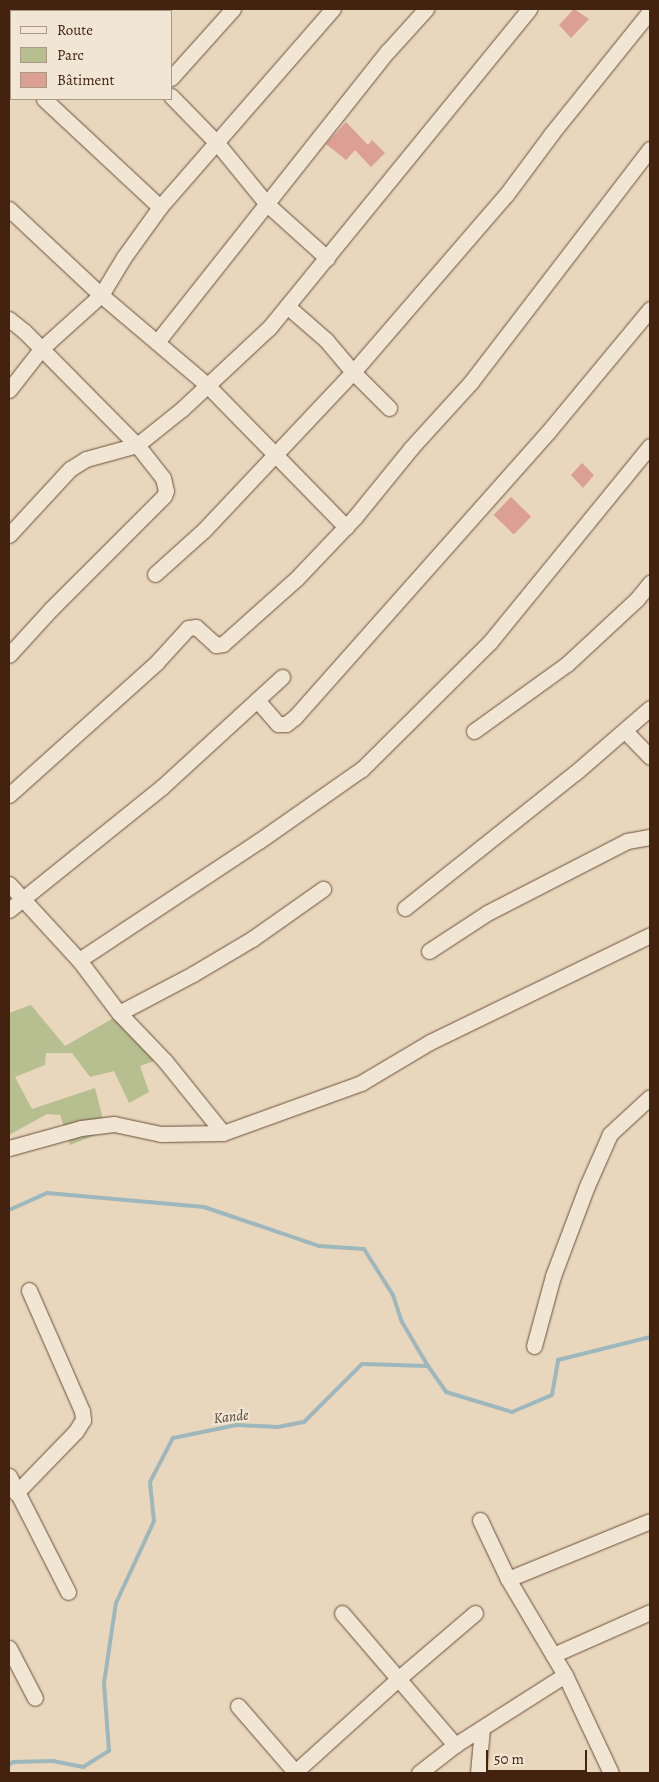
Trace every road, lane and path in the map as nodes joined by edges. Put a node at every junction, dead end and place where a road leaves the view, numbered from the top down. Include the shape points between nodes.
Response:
1 (233, 9) edge
2 (333, 9) edge
3 (426, 9) edge
4 (529, 9) edge
5 (650, 11) edge
6 (172, 77) edge
7 (172, 97) edge
8 (45, 100) edge
9 (217, 143) junction
10 (650, 149) edge
11 (267, 204) junction
12 (160, 207) junction
13 (9, 209) edge
14 (327, 258) junction
15 (101, 295) junction
16 (287, 306) junction
17 (650, 308) edge
18 (9, 319) edge
19 (157, 342) junction
20 (42, 349) junction
21 (353, 372) junction
22 (207, 385) junction
23 (9, 390) edge
24 (389, 408) dead end
25 (137, 445) junction
26 (650, 446) edge
27 (275, 455) junction
28 (346, 527) junction
29 (9, 535) edge
30 (155, 574) dead end
31 (650, 583) edge
32 (9, 655) edge
33 (282, 677) dead end
34 (257, 700) junction
35 (650, 708) edge
36 (474, 730) dead end
37 (625, 732) junction
38 (650, 757) edge
39 (9, 795) edge
40 (650, 837) edge
41 (9, 884) edge
42 (323, 889) dead end
43 (21, 899) junction
44 (404, 908) dead end
45 (9, 910) edge
46 (650, 935) edge
47 (429, 951) dead end
48 (79, 960) junction
49 (119, 1013) junction
50 (650, 1097) edge
51 (223, 1133) junction
52 (9, 1148) edge
53 (29, 1290) dead end
54 (534, 1346) dead end
55 (9, 1476) edge
56 (16, 1494) junction
57 (480, 1520) dead end
58 (650, 1521) edge
59 (508, 1579) junction
60 (68, 1592) dead end
61 (650, 1612) edge
62 (342, 1613) dead end
63 (475, 1613) dead end
64 (9, 1648) edge
65 (553, 1655) junction
66 (564, 1675) junction
67 (399, 1678) junction
68 (35, 1698) dead end
69 (238, 1706) dead end
70 (482, 1728) junction
71 (455, 1745) junction
72 (295, 1773) edge
73 (419, 1773) edge
74 (478, 1773) edge
75 (610, 1773) edge

1 - 6 street
2 - 9 street
3 - 11 street via 388,51
4 - 14 street
5 - 21 street via 506,195
7 - 9 street
8 - 12 street
9 - 11 street
9 - 12 street
10 - 28 street via 472,382 411,448
11 - 14 street
11 - 19 street
12 - 15 street
13 - 15 street
14 - 16 street
15 - 19 street
15 - 20 street
16 - 21 street via 326,340
16 - 22 street via 269,328
17 - 34 street via 618,350 295,718 286,724 278,724
18 - 20 street
19 - 22 street
20 - 23 street
20 - 25 street
21 - 24 street
21 - 27 street
22 - 25 street
22 - 27 street
25 - 29 street via 86,459 70,469
25 - 32 street via 164,478 164,496
26 - 48 street via 490,642 362,769
27 - 28 street
27 - 30 street via 204,530
28 - 39 street via 297,578 227,641 216,645 196,627 188,628 157,662
31 - 36 street via 567,664
33 - 34 street
34 - 43 street via 162,787
35 - 37 street
37 - 38 street
37 - 44 street
40 - 47 street via 627,841 487,913
41 - 43 street
42 - 49 street via 252,939
43 - 45 street
43 - 48 street
46 - 51 street via 430,1042 361,1083
48 - 49 street
49 - 51 street via 165,1061
50 - 54 street via 610,1134 553,1276
51 - 52 street via 161,1134 114,1124 81,1128
53 - 56 street via 79,1404 82,1420 76,1431
55 - 56 street
56 - 60 street
57 - 59 street
58 - 59 street
59 - 65 street
61 - 65 street
62 - 67 street
63 - 67 street
64 - 68 street
65 - 66 street
66 - 70 street
66 - 75 street
67 - 71 street
67 - 72 street
69 - 72 street
70 - 71 street
70 - 74 street
71 - 73 street

